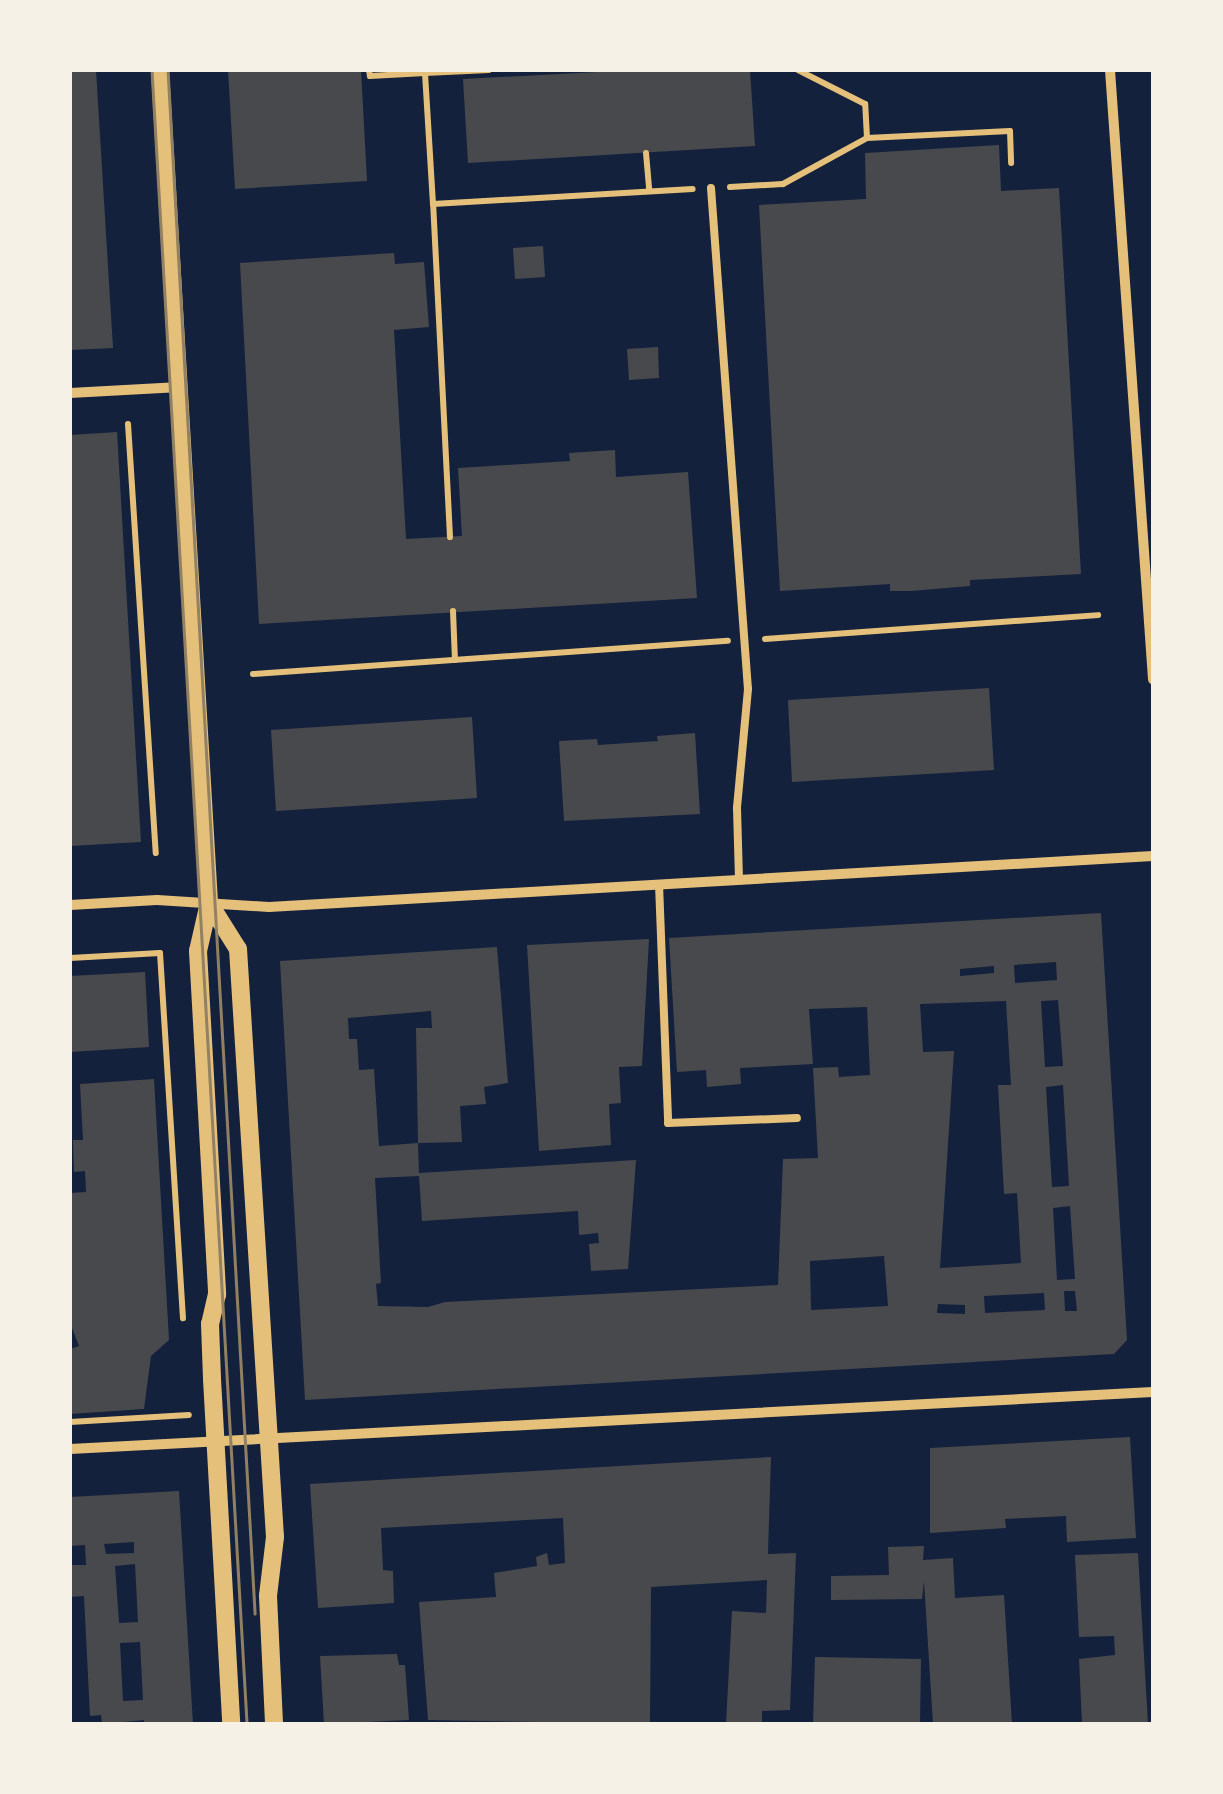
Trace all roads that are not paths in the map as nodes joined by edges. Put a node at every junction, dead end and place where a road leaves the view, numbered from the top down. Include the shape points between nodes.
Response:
1 (160, 70) edge
2 (1110, 70) edge
3 (711, 188) road end
4 (180, 387) junction
5 (70, 393) edge
6 (1153, 679) edge
7 (1153, 856) edge
8 (740, 880) junction
9 (659, 884) junction
10 (209, 903) junction
11 (70, 905) edge
12 (796, 1118) dead end
13 (1153, 1392) edge
14 (269, 1438) junction
15 (216, 1440) junction
16 (70, 1449) edge
17 (231, 1724) edge
18 (274, 1724) edge

1 - 4 street
2 - 6 street
3 - 8 lane via 748,689 736,808
4 - 5 street
4 - 10 street
7 - 8 street
8 - 9 street
9 - 10 street via 268,907
9 - 12 lane via 668,1123
10 - 11 street
10 - 14 street via 238,949
10 - 15 street via 198,951 216,1294 210,1324
13 - 14 street
14 - 15 street
14 - 18 street
15 - 16 street
15 - 17 street

